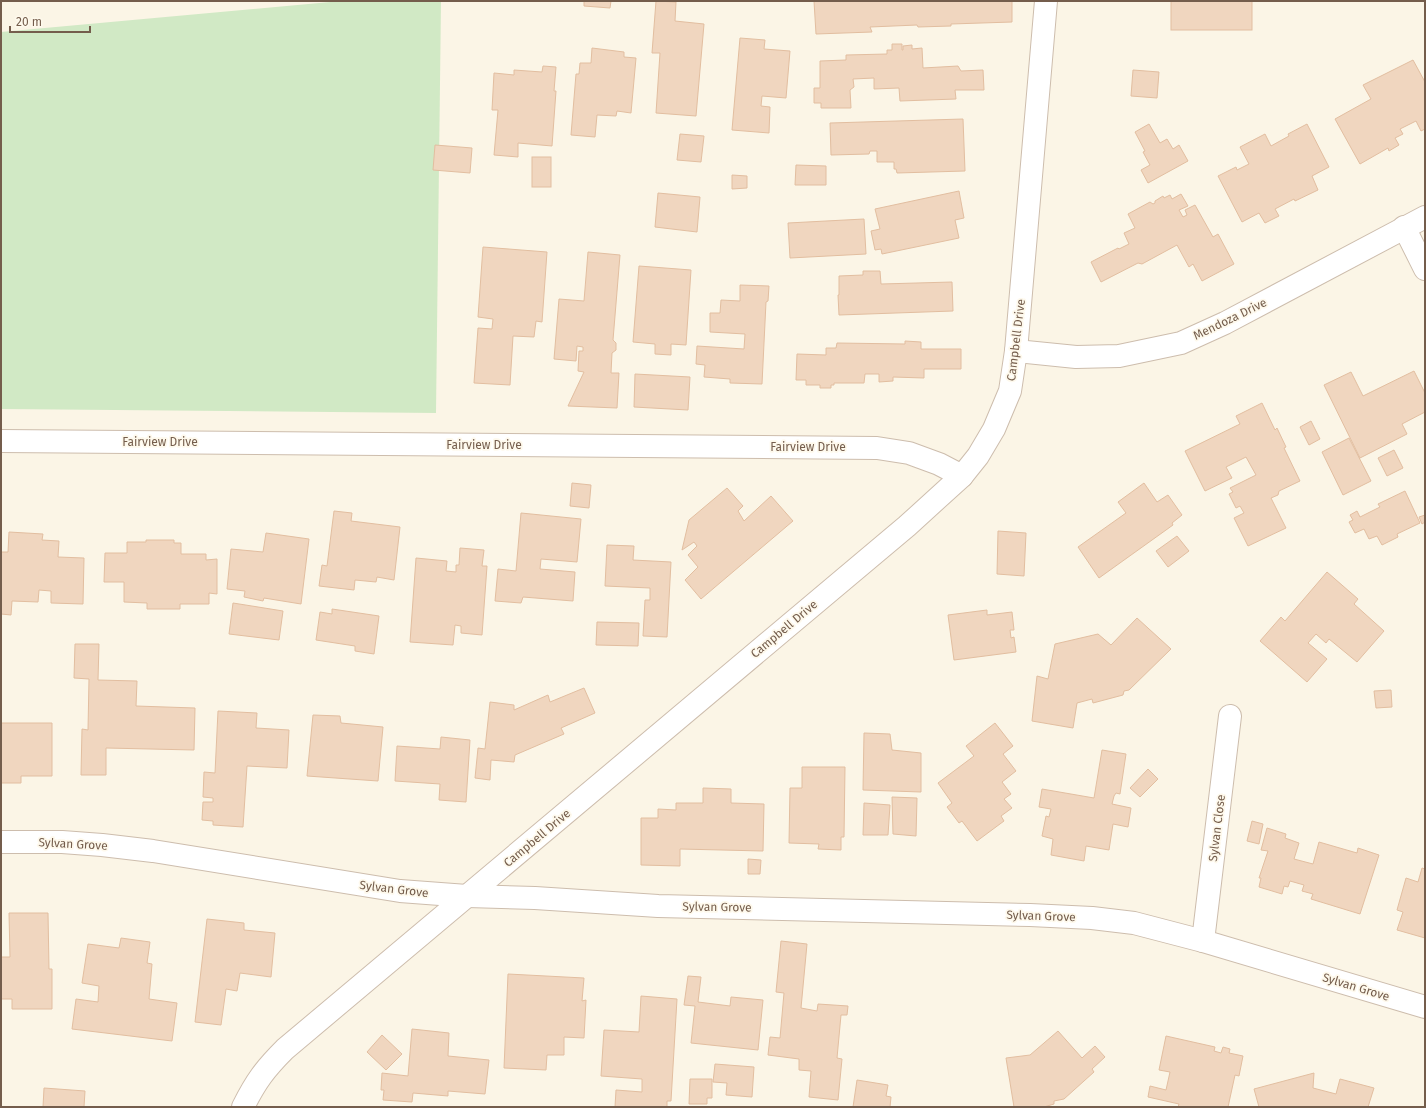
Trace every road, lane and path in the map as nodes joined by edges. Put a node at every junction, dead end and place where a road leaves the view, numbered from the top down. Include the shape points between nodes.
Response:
1 (1046, 1) edge
2 (1425, 217) edge
3 (1404, 227) junction
4 (1425, 269) edge
5 (1016, 351) junction
6 (1, 440) edge
7 (962, 476) junction
8 (1230, 716) dead end
9 (1, 842) edge
10 (468, 896) junction
11 (1203, 941) junction
12 (1425, 1007) edge
13 (243, 1107) edge

1 - 5 street, Campbell Drive
2 - 3 street, Mendoza Drive
3 - 4 street
3 - 5 street, Mendoza Drive via 1225,323 1181,343 1119,356 1076,357
5 - 7 street, Campbell Drive via 1010,391 994,429
6 - 7 street, Fairview Drive via 877,448 909,453
7 - 10 street, Campbell Drive via 907,526
8 - 11 street, Sylvan Close
9 - 10 street, Sylvan Grove via 102,845 400,891
10 - 11 street, Sylvan Grove via 658,906 1092,918 1134,923
10 - 13 street, Campbell Drive via 285,1048 266,1068
11 - 12 street, Sylvan Grove

